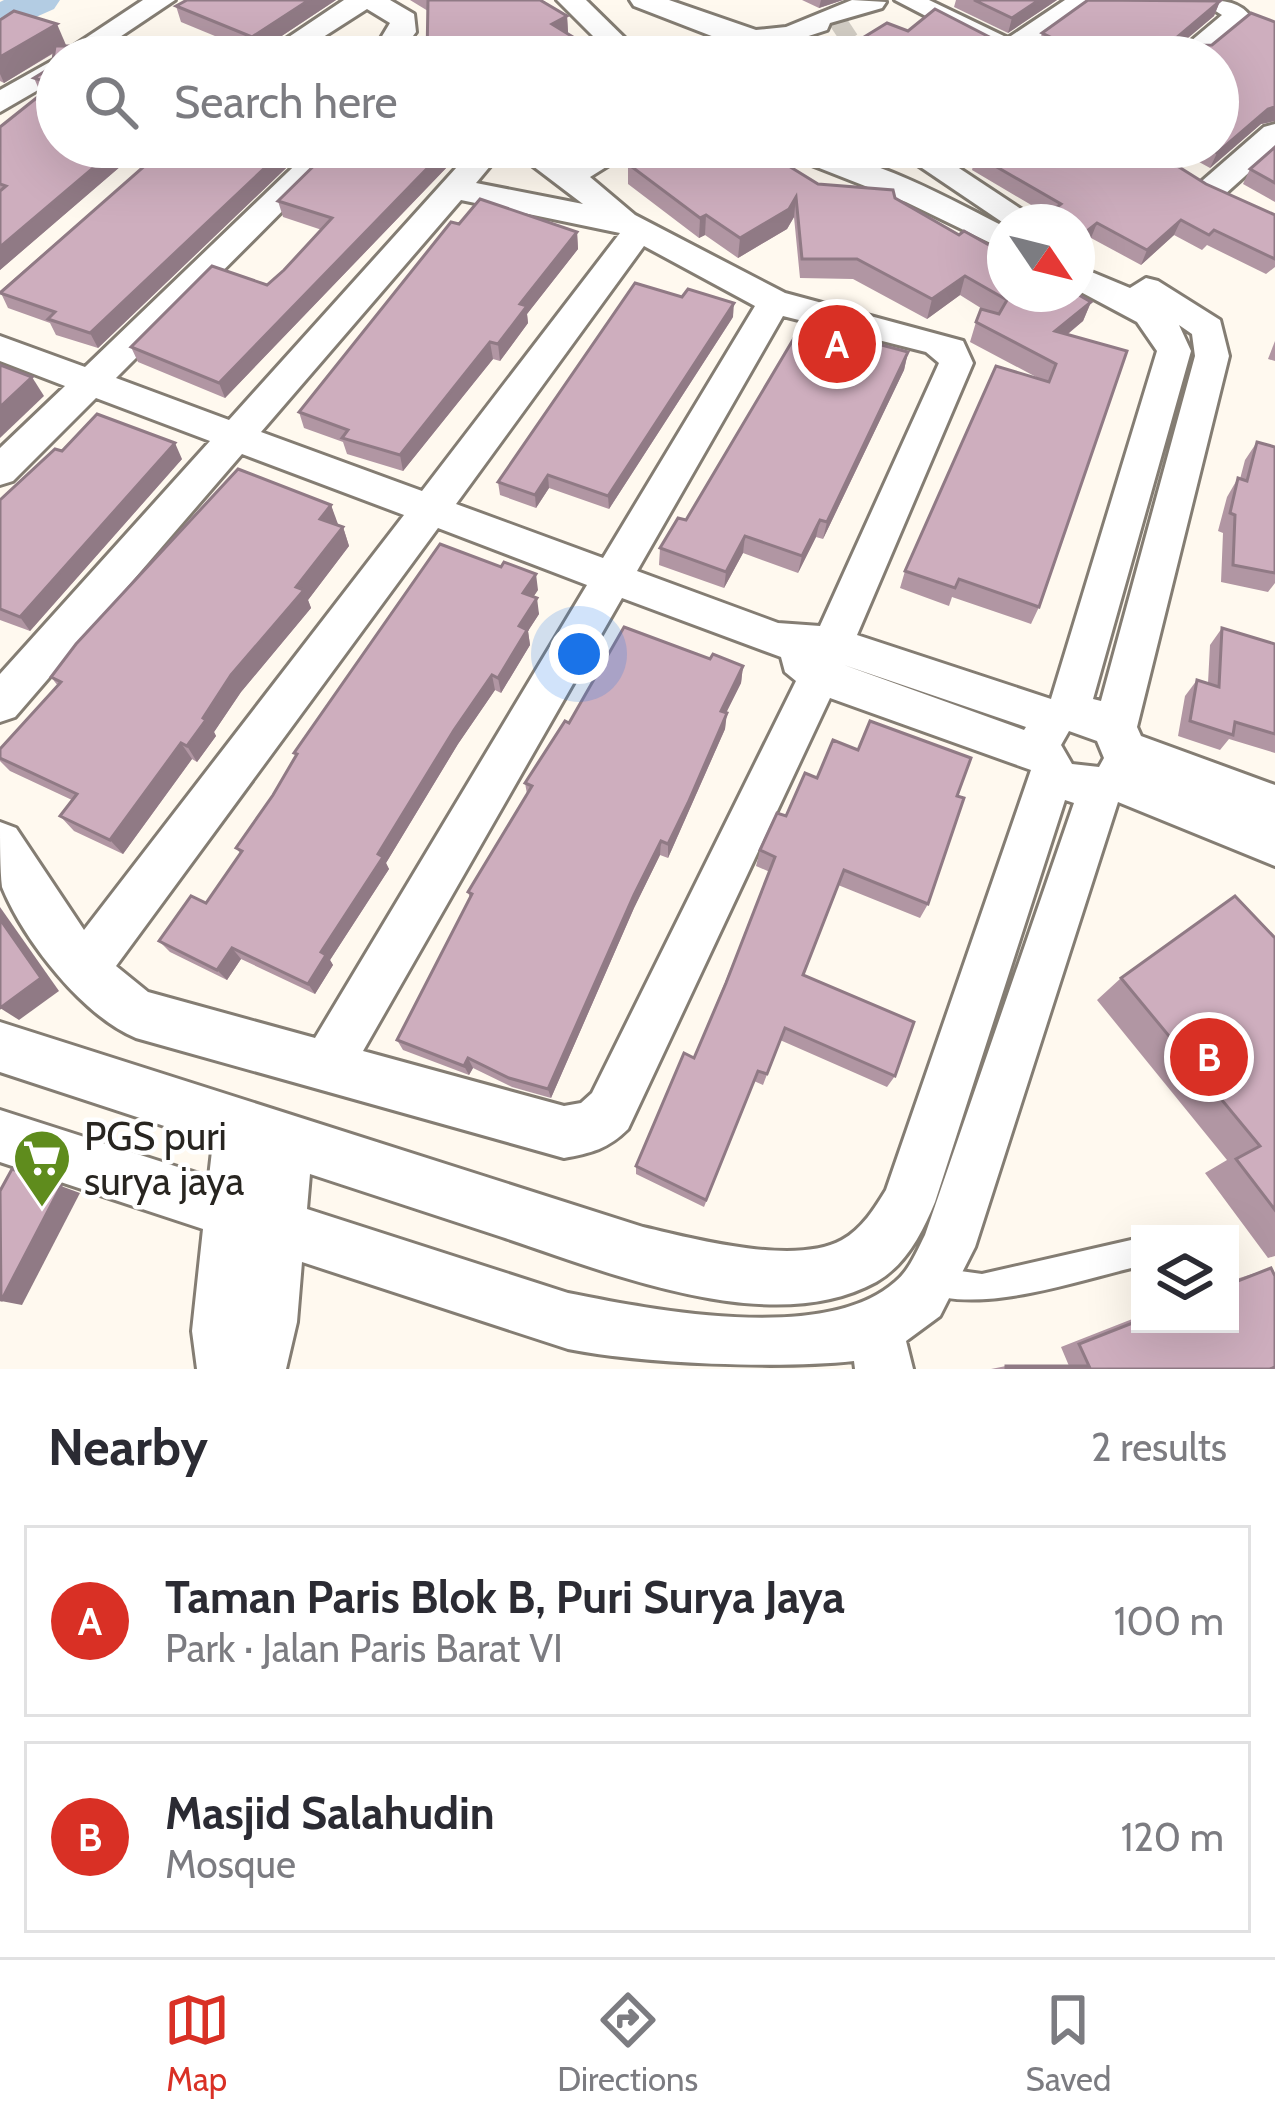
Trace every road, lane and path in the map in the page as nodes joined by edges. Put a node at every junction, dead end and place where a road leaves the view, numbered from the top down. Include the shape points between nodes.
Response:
1 (162, 0) edge
2 (367, 0) edge
3 (643, 0) edge
4 (908, 0) edge
5 (1083, 0) edge
6 (1211, 0) edge
7 (575, 1) edge
8 (875, 1) edge
9 (325, 23) junction
10 (833, 23) junction
11 (105, 36) edge
12 (305, 36) edge
13 (351, 36) edge
14 (400, 36) edge
15 (609, 36) edge
16 (745, 36) edge
17 (782, 36) edge
18 (819, 36) tunnel mouth
19 (983, 36) edge
20 (1039, 36) edge
21 (1213, 36) edge
22 (36, 80) edge
23 (0, 104) edge
24 (1275, 133) edge
25 (1239, 166) edge
26 (310, 168) edge
27 (472, 168) edge
28 (556, 168) edge
29 (584, 168) edge
30 (848, 168) edge
31 (886, 168) edge
32 (939, 168) edge
33 (1236, 168) edge
34 (569, 176) junction
35 (874, 178) junction
36 (454, 189) junction
37 (1213, 189) edge
38 (997, 204) edge
39 (632, 227) junction
40 (987, 231) edge
41 (1095, 261) edge
42 (1095, 286) edge
43 (774, 302) junction
44 (0, 348) edge
45 (91, 382) junction
46 (1159, 413) junction
47 (1197, 424) junction
48 (236, 437) junction
49 (0, 471) edge
50 (430, 509) junction
51 (610, 577) junction
52 (825, 660) junction
53 (0, 704) edge
54 (1085, 750) junction
55 (1275, 805) edge
56 (0, 843) edge
57 (1275, 845) edge
58 (84, 970) junction
59 (0, 1047) edge
60 (957, 1054) junction
61 (328, 1064) junction
62 (1009, 1076) junction
63 (264, 1134) junction
64 (0, 1136) edge
65 (255, 1220) junction
66 (1131, 1254) edge
67 (930, 1281) junction
68 (880, 1350) edge
69 (226, 1369) edge
70 (257, 1369) edge

1 - 11 street
2 - 9 street
2 - 14 street via 404,20
3 - 16 street
4 - 19 street
5 - 20 street
6 - 21 street via 1237,17
7 - 15 street
8 - 10 street
9 - 12 street
9 - 13 street
10 - 17 street
10 - 18 street
22 - 23 street
24 - 25 street
26 - 45 street
27 - 36 street
28 - 34 street
29 - 34 street
30 - 35 street
31 - 35 street
32 - 38 street
33 - 37 street
34 - 39 street
35 - 40 street
36 - 39 street
36 - 48 street
39 - 43 street
39 - 50 street
41 - 47 street via 1208,328 1212,356
42 - 46 street via 1170,332 1174,351
43 - 51 street
43 - 52 street via 936,343 956,363
44 - 45 street
45 - 48 street
45 - 49 street
46 - 47 street
46 - 54 street
47 - 54 street
48 - 50 street
48 - 53 street
50 - 51 street
50 - 58 street
51 - 52 street
51 - 61 street
52 - 54 street
52 - 61 street via 599,1124 564,1132
54 - 55 street
54 - 57 street
54 - 60 street
54 - 62 street
56 - 58 street
58 - 61 street via 136,1013
59 - 63 street
60 - 62 street
60 - 63 street via 897,1223 874,1252 824,1273 700,1266
62 - 67 street
63 - 65 street
64 - 65 street
65 - 68 street via 568,1321 653,1338 786,1348 840,1341
65 - 69 street via 220,1331
65 - 70 street via 269,1322
66 - 67 lane via 982,1288
67 - 68 street

